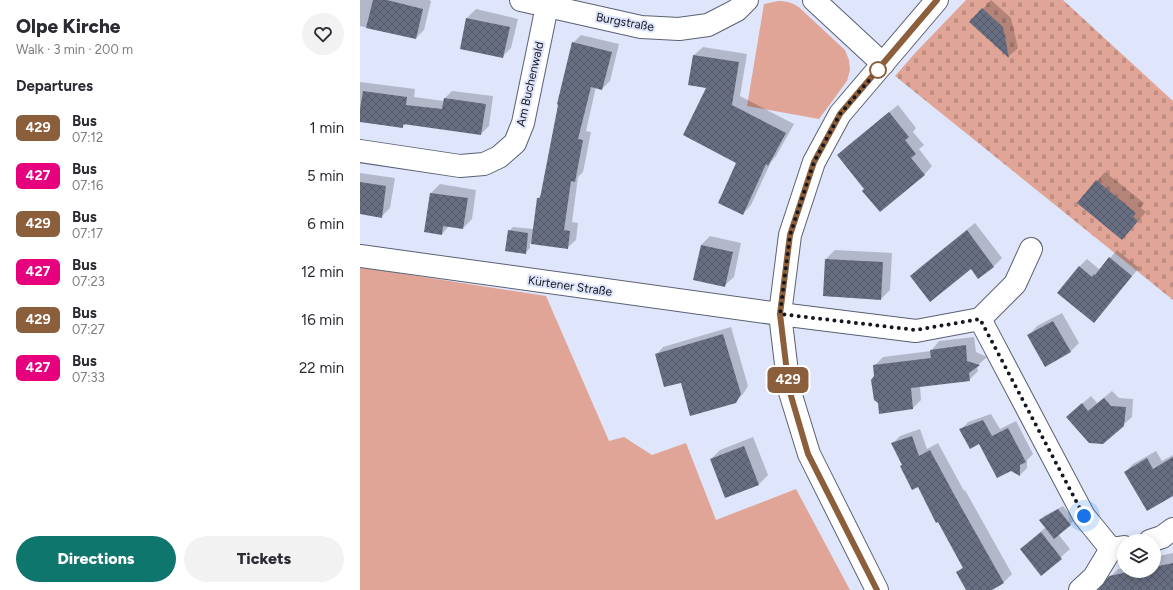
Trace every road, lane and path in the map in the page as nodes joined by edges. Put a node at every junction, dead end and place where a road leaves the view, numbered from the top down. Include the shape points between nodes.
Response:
1 (521, 0) edge
2 (747, 0) edge
3 (814, 0) edge
4 (937, 0) edge
5 (547, 6) junction
6 (883, 64) junction
7 (360, 151) edge
8 (1031, 249) dead end
9 (360, 256) edge
10 (780, 314) junction
11 (980, 319) junction
12 (1173, 529) edge
13 (1161, 537) edge
14 (1117, 547) edge
15 (1117, 549) edge
16 (877, 590) edge
17 (1080, 590) edge

1 - 5 street, Burgstraße
2 - 5 street, Burgstraße via 737,10 708,25 679,29 641,27
3 - 6 street
4 - 6 street
5 - 7 street, Am Buchenwald via 523,123 515,143 499,157 484,164 460,166
6 - 10 street via 840,114 814,162 790,235
8 - 11 street via 1015,284
9 - 10 street, Kürtener Straße
10 - 11 street, Kürtener Straße via 916,330
10 - 16 street via 789,389 808,454
11 - 14 street via 1084,516
12 - 13 street
15 - 17 street

